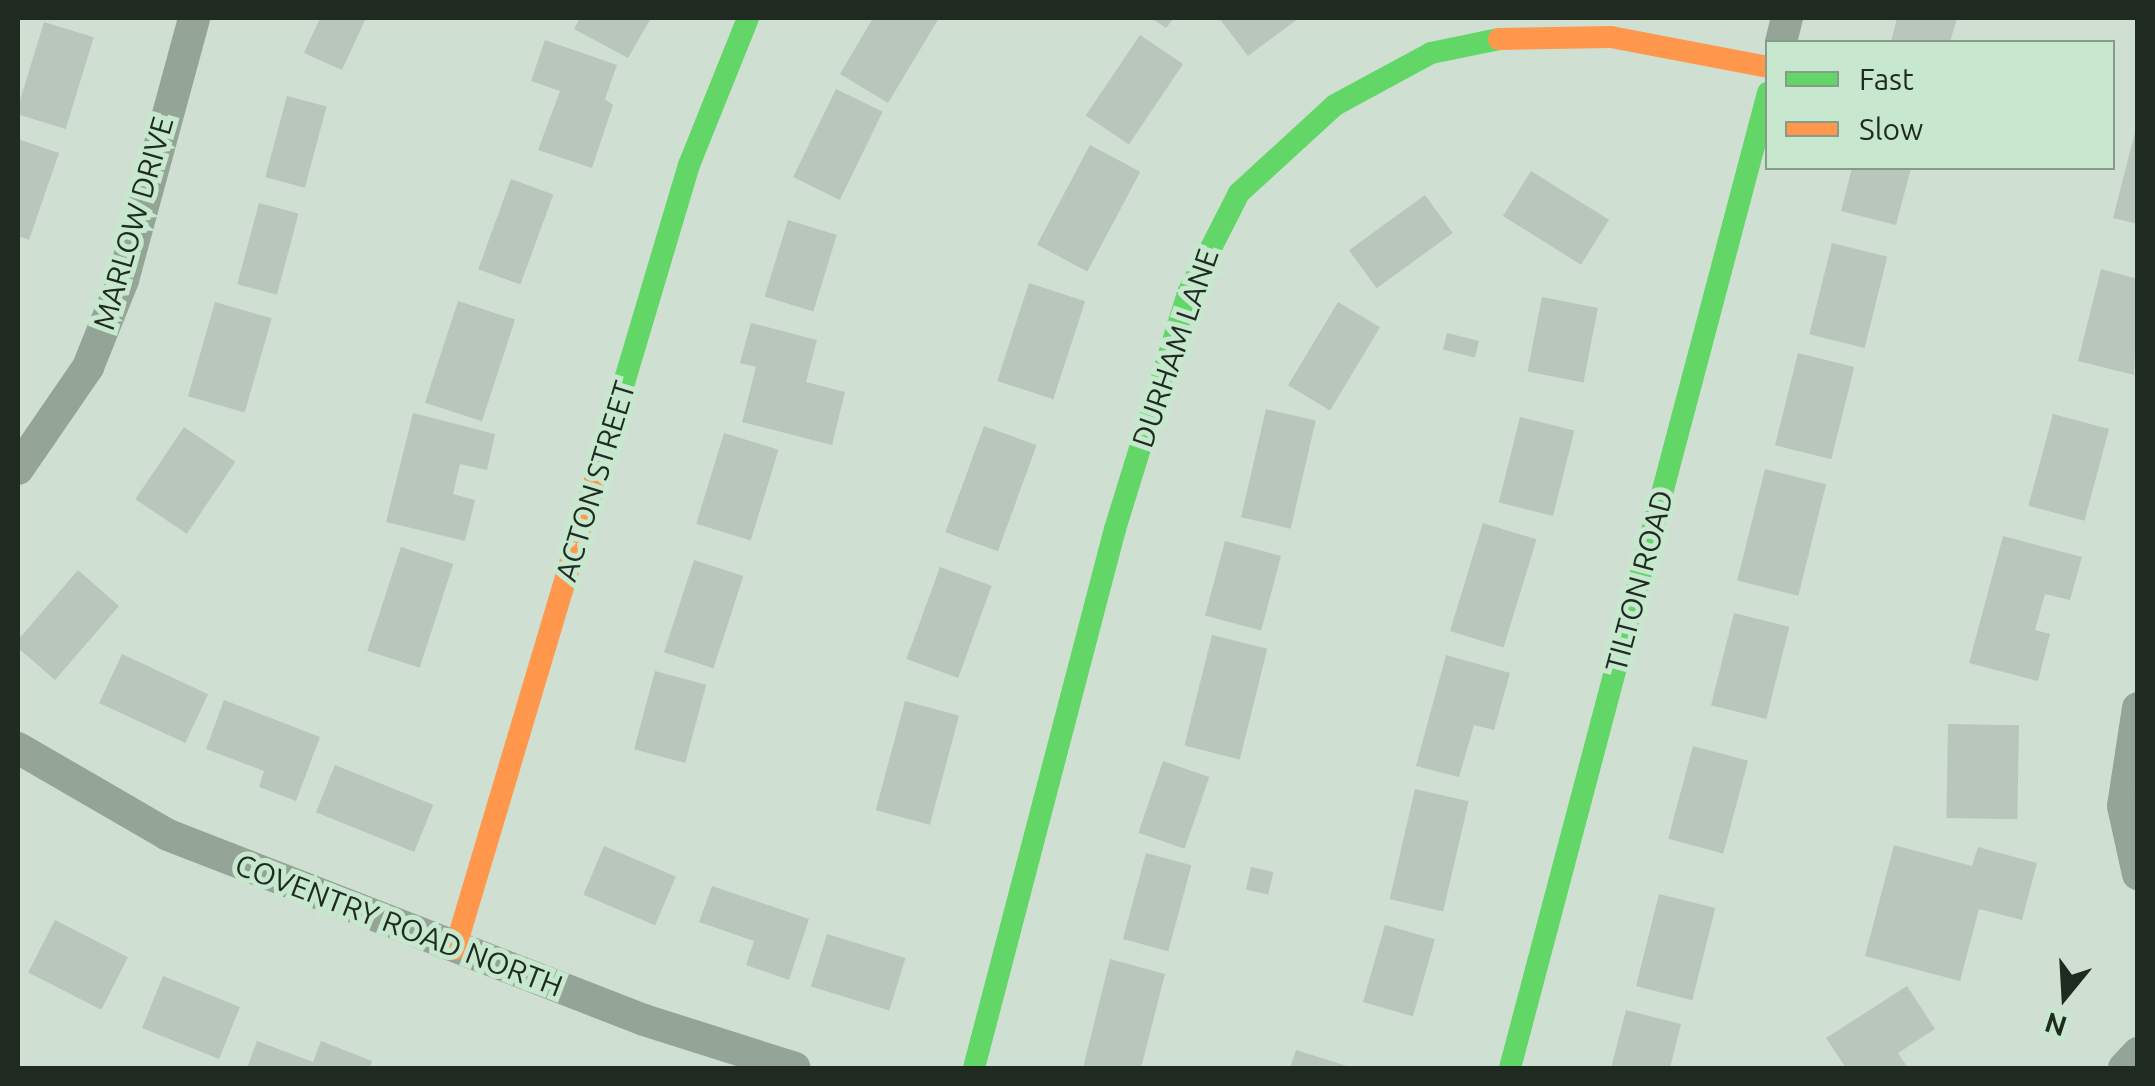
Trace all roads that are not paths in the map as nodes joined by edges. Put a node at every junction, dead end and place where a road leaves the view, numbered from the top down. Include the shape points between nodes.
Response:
1 (194, 18) edge
2 (748, 18) edge
3 (1765, 66) edge
4 (1765, 104) edge
5 (18, 469) edge
6 (2138, 708) edge
7 (18, 748) edge
8 (2138, 874) edge
9 (456, 949) junction
10 (2138, 1053) edge
11 (795, 1068) edge
12 (974, 1068) edge
13 (1510, 1068) edge
14 (2124, 1068) edge

1 - 5 street, MARLOW DRIVE via 116,298 88,368
2 - 9 street, ACTON STREET via 689,166
3 - 12 street, DURHAM LANE via 1611,37 1506,36 1431,54 1334,105 1239,193 1188,293 1121,511
4 - 13 street, TILTON ROAD
6 - 8 street via 2123,806
7 - 9 street, COVENTRY ROAD NORTH via 168,835
9 - 11 street, COVENTRY ROAD NORTH
10 - 14 street

